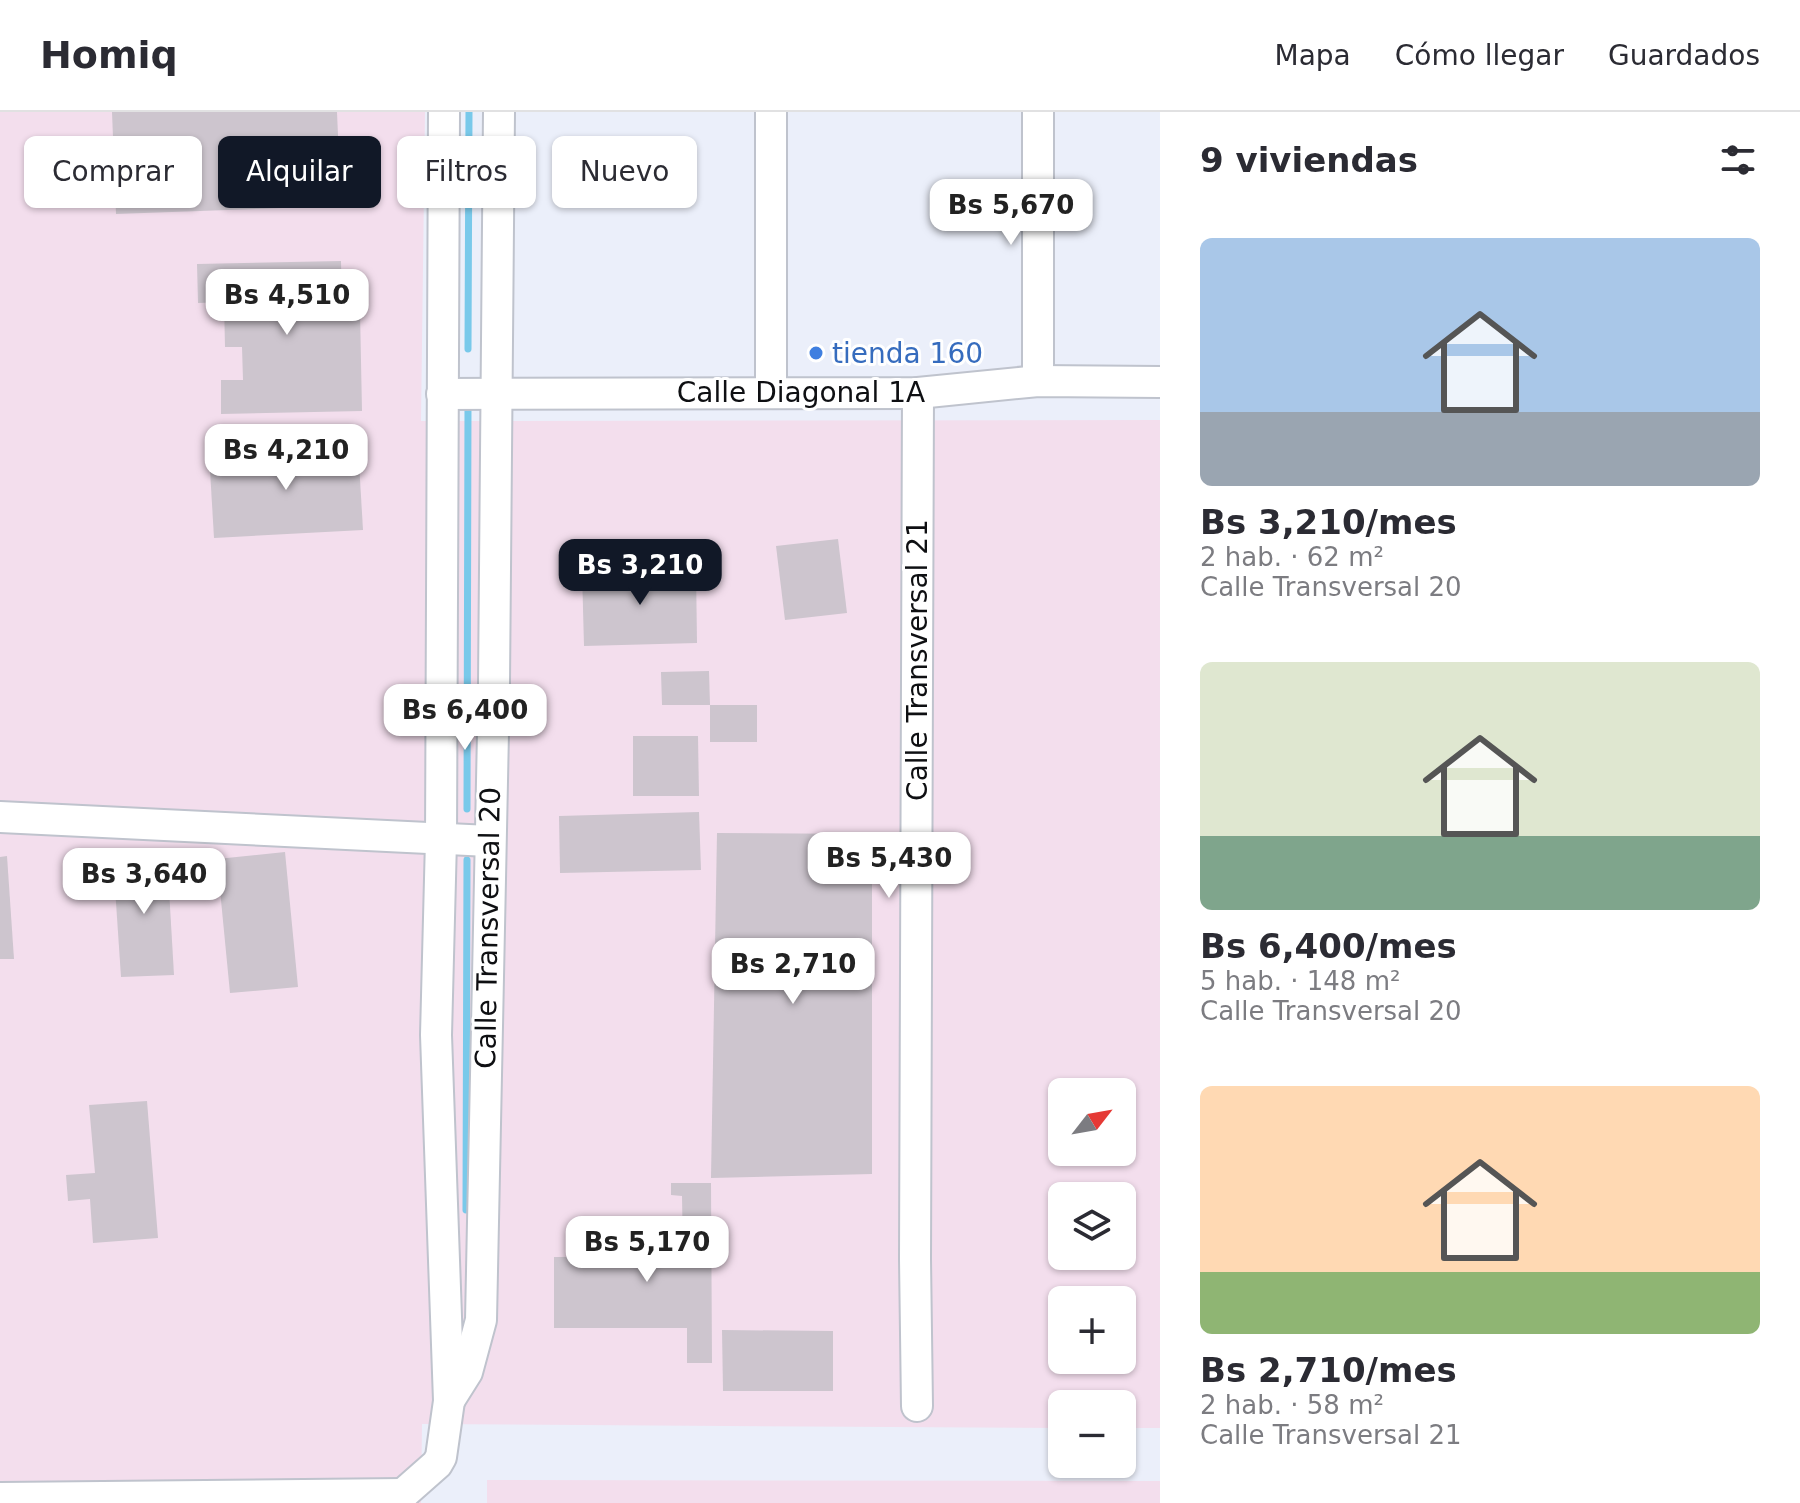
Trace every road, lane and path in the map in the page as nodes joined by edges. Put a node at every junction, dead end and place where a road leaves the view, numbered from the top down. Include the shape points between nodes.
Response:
1 (444, 112) edge
2 (499, 112) edge
3 (771, 112) edge
4 (1038, 112) edge
5 (1038, 381) junction
6 (1160, 382) edge
7 (771, 393) junction
8 (918, 393) junction
9 (442, 394) junction
10 (498, 394) junction
11 (0, 817) edge
12 (441, 840) junction
13 (489, 841) junction
14 (449, 1401) junction
15 (917, 1406) dead end
16 (0, 1498) edge
17 (406, 1498) edge
18 (62, 1501) edge

1 - 9 street, Calle Transversal 20
2 - 10 street, Calle Transversal 20
3 - 7 street
4 - 5 street
5 - 6 street, Calle Diagonal 1A
5 - 8 street, Calle Diagonal 1A
7 - 8 street, Calle Diagonal 1A
7 - 10 street, Calle Diagonal 1A
8 - 15 street, Calle Transversal 21
9 - 10 street, Calle Diagonal 1A
9 - 12 street, Calle Transversal 20
10 - 13 street, Calle Transversal 20
11 - 12 street
12 - 13 street
12 - 14 street, Calle Transversal 20 via 436,1096
13 - 14 street, Calle Transversal 20 via 481,1320 467,1372
14 - 17 street, Calle Transversal 20 via 445,1449
16 - 18 street
17 - 18 street

